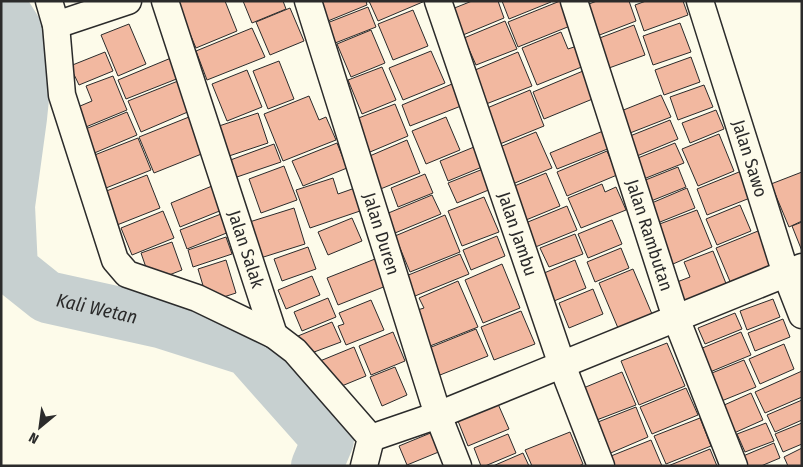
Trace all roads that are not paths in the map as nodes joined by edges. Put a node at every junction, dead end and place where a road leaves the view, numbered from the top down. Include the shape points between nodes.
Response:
1 (128, 1) edge
2 (165, 1) edge
3 (308, 1) edge
4 (438, 1) edge
5 (574, 1) edge
6 (700, 1) edge
7 (52, 13) edge
8 (794, 270) edge
9 (802, 315) edge
10 (676, 318) junction
11 (274, 336) junction
12 (562, 365) junction
13 (438, 415) junction
14 (371, 438) junction
15 (364, 466) edge
16 (458, 466) edge
17 (601, 466) edge
18 (734, 466) edge

1 - 7 street
2 - 11 street, Jalan Salak
3 - 13 street, Jalan Duren
4 - 12 street, Jalan Jambu
5 - 10 street, Jalan Rambutan
6 - 8 street, Jalan Sawo
7 - 11 street via 62,95 114,260 127,274 197,298
8 - 9 street, Jalan Sawo
8 - 10 street
10 - 12 street
10 - 18 street, Jalan Rambutan
11 - 14 street via 295,351
12 - 13 street
12 - 17 street, Jalan Jambu
13 - 14 street
13 - 16 street, Jalan Duren
14 - 15 street

